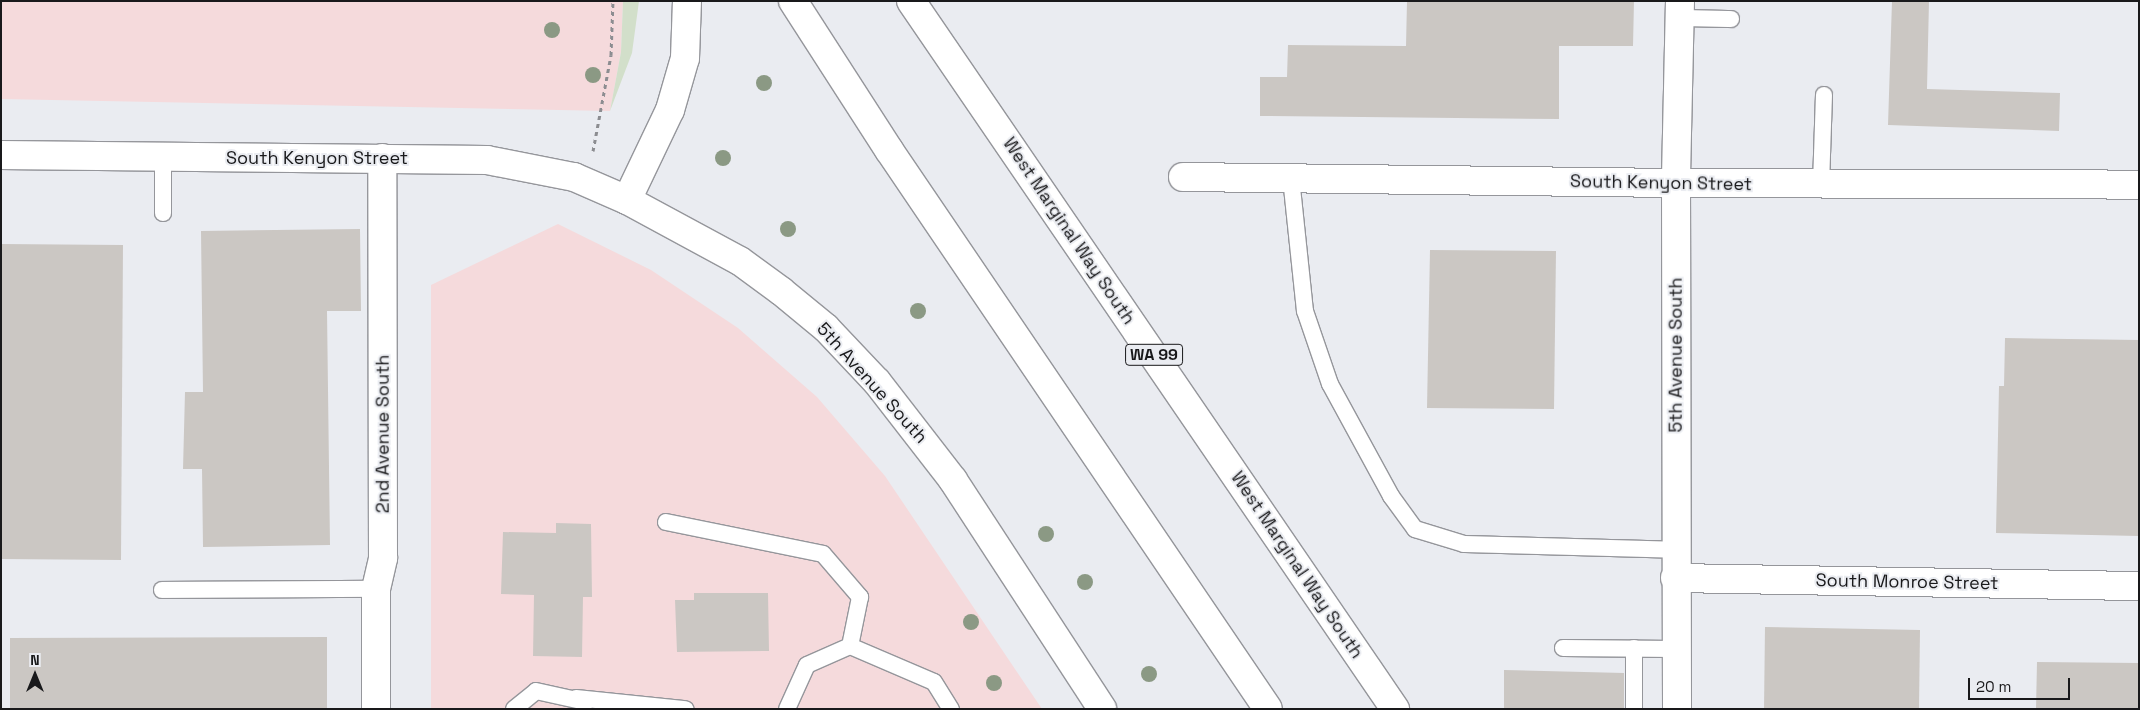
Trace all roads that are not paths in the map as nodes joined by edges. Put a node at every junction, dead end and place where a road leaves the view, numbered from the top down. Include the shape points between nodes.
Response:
1 (687, 1) edge
2 (793, 1) edge
3 (911, 1) edge
4 (1680, 10) edge
5 (1731, 19) dead end
6 (1824, 95) dead end
7 (1, 155) edge
8 (163, 156) junction
9 (382, 158) junction
10 (1183, 177) dead end
11 (1291, 178) junction
12 (1676, 183) junction
13 (1821, 185) junction
14 (2139, 185) edge
15 (627, 200) junction
16 (163, 213) dead end
17 (666, 522) dead end
18 (1675, 550) junction
19 (1675, 578) junction
20 (2139, 586) edge
21 (376, 589) junction
22 (162, 590) dead end
23 (850, 646) junction
24 (1563, 648) dead end
25 (1634, 648) junction
26 (1675, 649) junction
27 (576, 698) junction
28 (376, 709) edge
29 (514, 709) edge
30 (596, 709) edge
31 (686, 709) edge
32 (787, 709) edge
33 (951, 709) edge
34 (1102, 709) edge
35 (1268, 709) edge
36 (1396, 709) edge
37 (1634, 709) edge
38 (1677, 709) edge

1 - 15 main road via 685,58 670,110
2 - 35 main road via 889,150
3 - 36 main road, West Marginal Way South / WA 99
4 - 5 lane
4 - 12 main road, 5th Avenue South
6 - 13 lane
7 - 8 main road, South Kenyon Street
8 - 9 main road, South Kenyon Street
8 - 16 lane
9 - 15 main road, South Kenyon Street via 524,164 574,177
9 - 21 main road, 2nd Avenue South via 383,558
10 - 11 main road, South Kenyon Street
11 - 12 main road, South Kenyon Street
11 - 18 lane via 1305,310 1327,375 1391,496 1416,529 1464,544
12 - 13 main road, South Kenyon Street
12 - 18 main road, 5th Avenue South
13 - 14 main road, South Kenyon Street
15 - 34 main road, 5th Avenue South via 740,261 826,328 909,419 953,480
17 - 23 lane via 823,554 860,597
18 - 19 main road, 5th Avenue South
19 - 20 main road, South Monroe Street
19 - 26 main road, 5th Avenue South
21 - 22 lane
21 - 28 main road, 2nd Avenue South
23 - 32 lane via 807,665
23 - 33 lane via 934,682
24 - 25 lane
25 - 26 lane
25 - 37 lane
26 - 38 main road, 5th Avenue South
27 - 29 lane via 536,692
27 - 30 lane
27 - 31 lane

